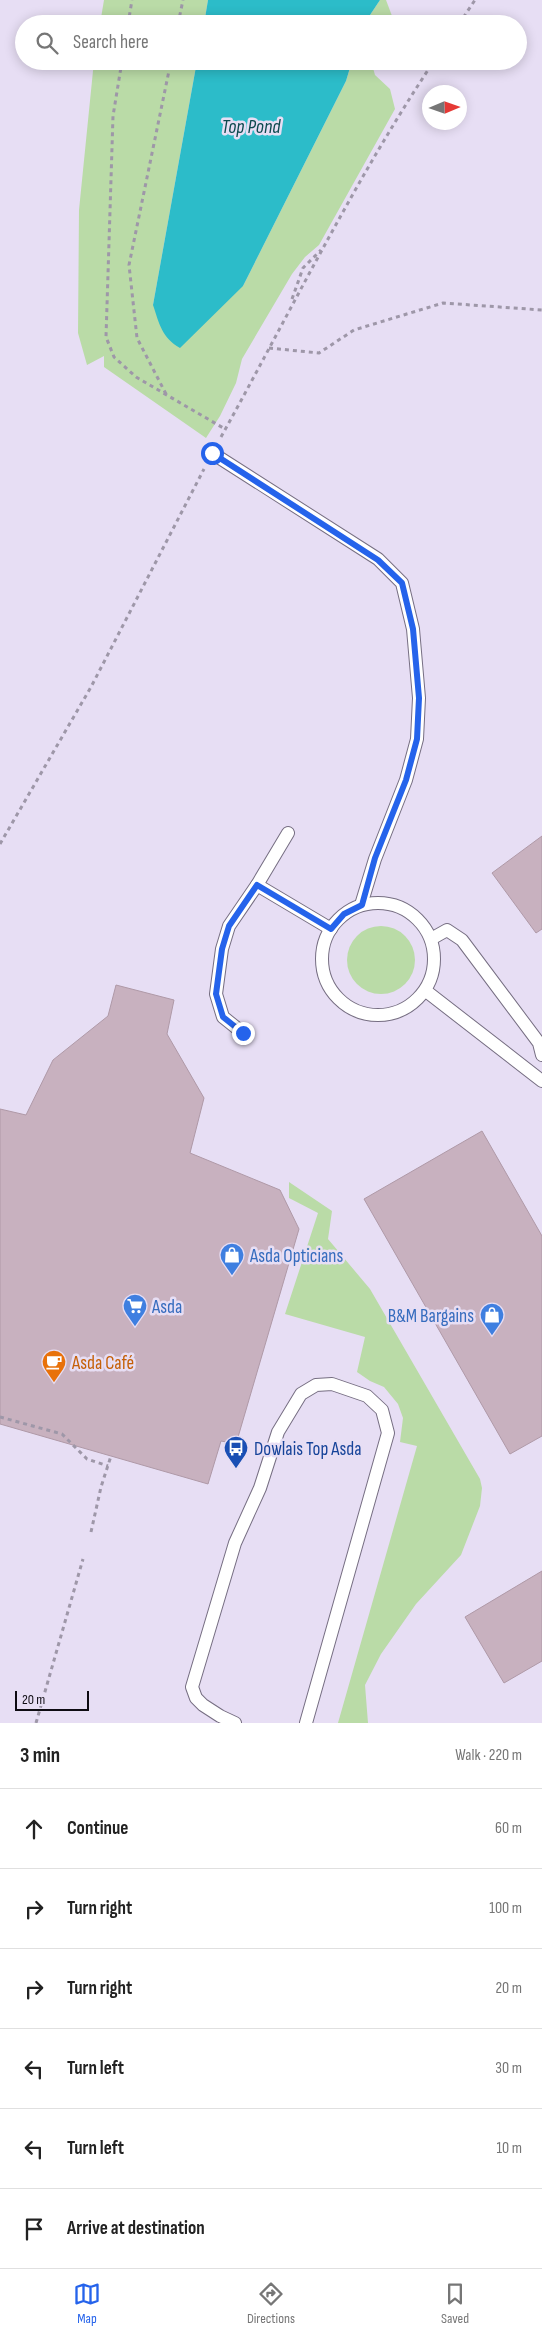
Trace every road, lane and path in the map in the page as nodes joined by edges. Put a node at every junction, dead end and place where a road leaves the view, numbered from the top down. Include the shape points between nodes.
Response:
1 (132, 0) edge
2 (183, 0) edge
3 (475, 0) edge
4 (130, 15) edge
5 (180, 15) edge
6 (465, 15) edge
7 (121, 70) edge
8 (169, 70) edge
9 (325, 246) dead end
10 (290, 307) dead end
11 (542, 310) edge
12 (268, 348) dead end
13 (167, 394) junction
14 (225, 429) dead end
15 (212, 453) dead end
16 (288, 833) dead end
17 (257, 885) junction
18 (362, 905) junction
19 (331, 929) junction
20 (431, 939) junction
21 (426, 991) junction
22 (243, 1033) dead end
23 (542, 1055) edge
24 (542, 1081) edge
25 (0, 1417) edge
26 (112, 1456) dead end
27 (108, 1466) junction
28 (91, 1532) dead end
29 (83, 1559) dead end
30 (36, 1723) edge
31 (235, 1723) edge
32 (306, 1723) edge

1 - 4 path
2 - 5 path
3 - 6 path
7 - 13 path via 113,116 106,337 114,357 136,377
8 - 13 path via 129,265 137,338
9 - 10 path via 303,268
11 - 12 path via 444,303 354,330 319,352
13 - 14 path
15 - 18 lane via 378,560 402,583 413,629 419,698 417,739
16 - 17 lane
17 - 19 lane
17 - 22 lane via 229,926 222,949 216,994 223,1017
18 - 19 lane via 344,914
18 - 20 lane via 383,903 402,908 421,922
19 - 21 lane via 322,951 323,971 334,994 349,1007 372,1016 392,1014 410,1006
20 - 21 lane via 435,962
20 - 23 lane via 447,930 462,940 539,1043
21 - 24 lane
25 - 27 path via 62,1434 87,1459
26 - 27 path
27 - 28 path
29 - 30 path
31 - 32 lane via 196,1698 192,1687 200,1656 235,1542 260,1488 278,1432 301,1394 316,1385 332,1384 367,1396 382,1410 388,1433

